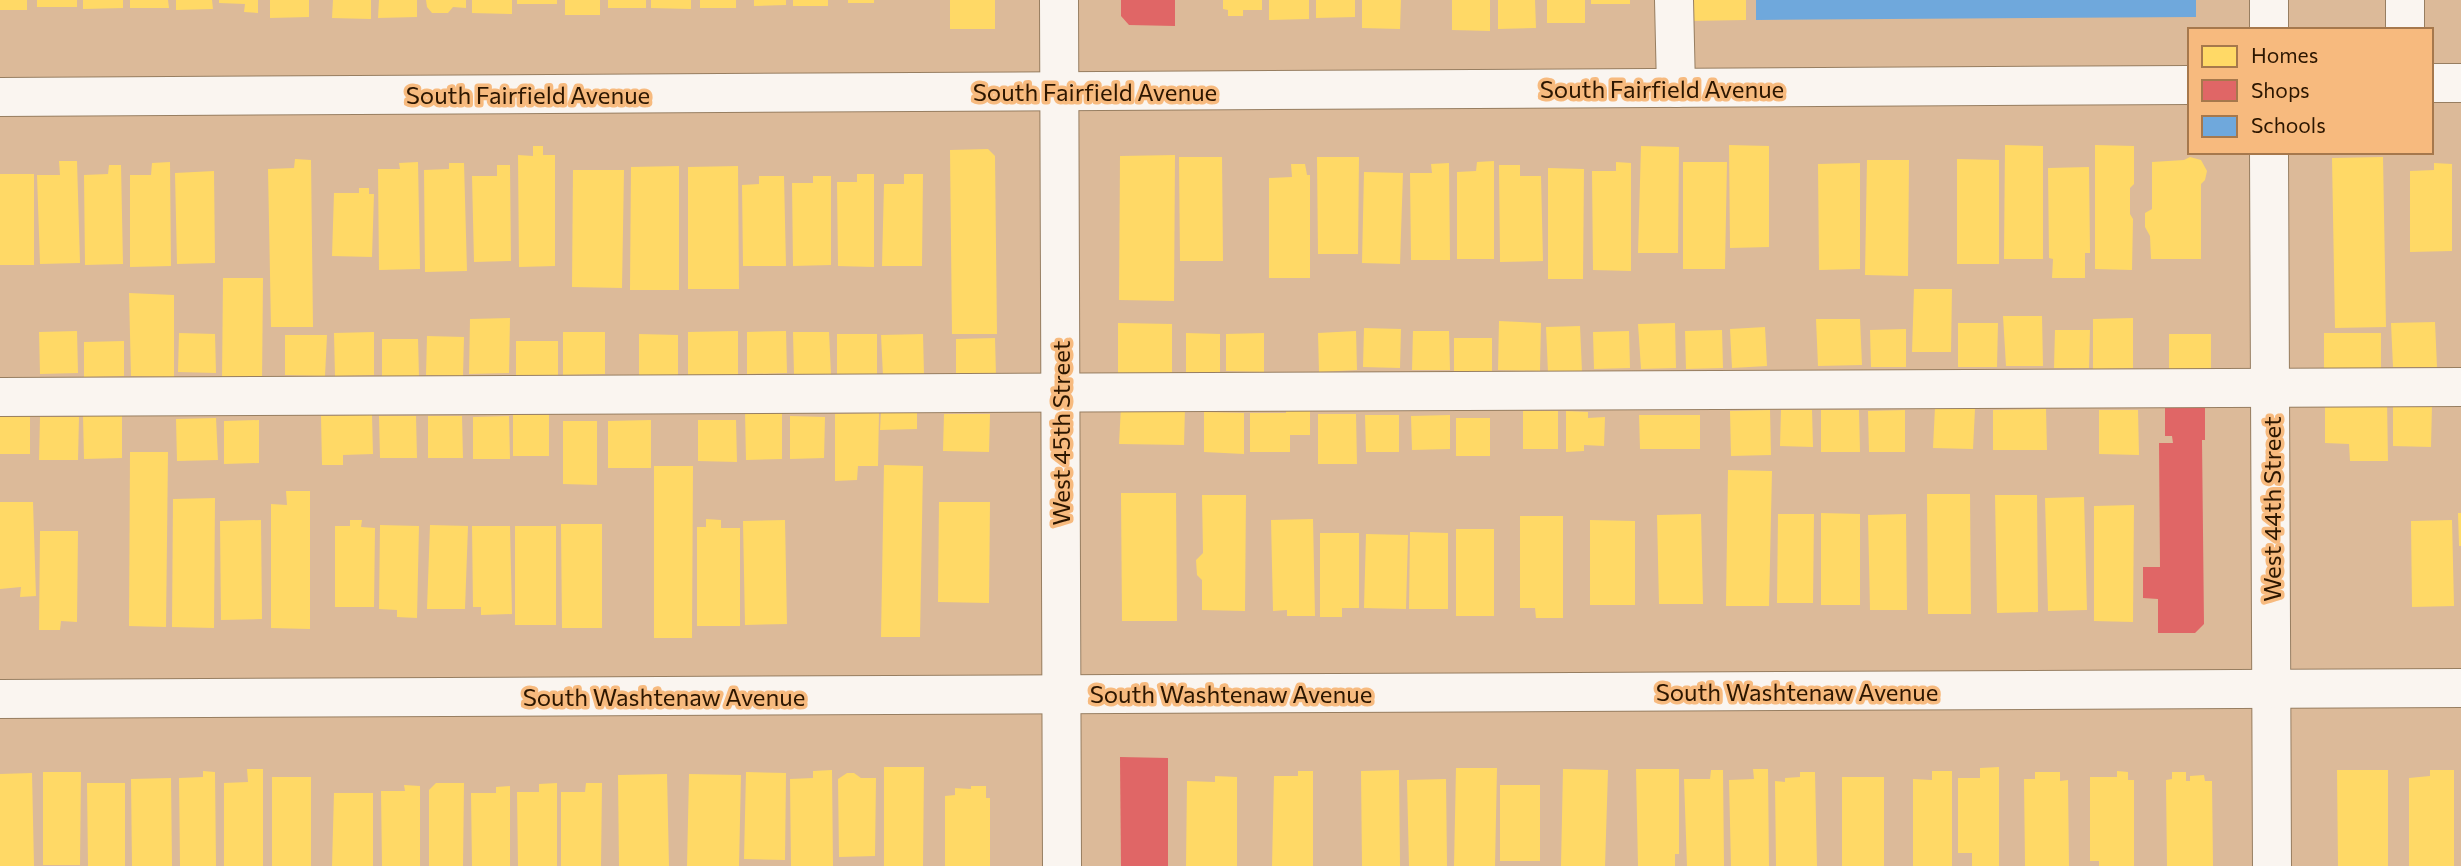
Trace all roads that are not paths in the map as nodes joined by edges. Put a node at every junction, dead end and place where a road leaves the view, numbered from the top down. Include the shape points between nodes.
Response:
1 (1059, 0) edge
2 (1674, 0) edge
3 (2269, 0) edge
4 (2405, 0) edge
5 (2269, 28) edge
6 (2404, 28) edge
7 (2433, 83) edge
8 (2461, 83) edge
9 (2188, 85) edge
10 (1676, 88) junction
11 (1059, 91) junction
12 (0, 97) edge
13 (2270, 154) edge
14 (2461, 387) edge
15 (2270, 388) junction
16 (1060, 393) junction
17 (0, 397) edge
18 (2461, 688) edge
19 (2271, 689) junction
20 (1062, 694) junction
21 (0, 699) edge
22 (1062, 866) edge
23 (2272, 866) edge

1 - 11 street, West 45th Street
2 - 10 street
3 - 5 street
4 - 6 street
7 - 8 street
9 - 10 street, South Fairfield Avenue
10 - 11 street, South Fairfield Avenue
11 - 12 street, South Fairfield Avenue
11 - 16 street, West 45th Street
13 - 15 street, West 44th Street
14 - 15 street
15 - 16 street
15 - 19 street, West 44th Street
16 - 17 street
16 - 20 street, West 45th Street
18 - 19 street, South Washtenaw Avenue
19 - 20 street, South Washtenaw Avenue
19 - 23 street, West 44th Street
20 - 21 street, South Washtenaw Avenue
20 - 22 street, West 45th Street

